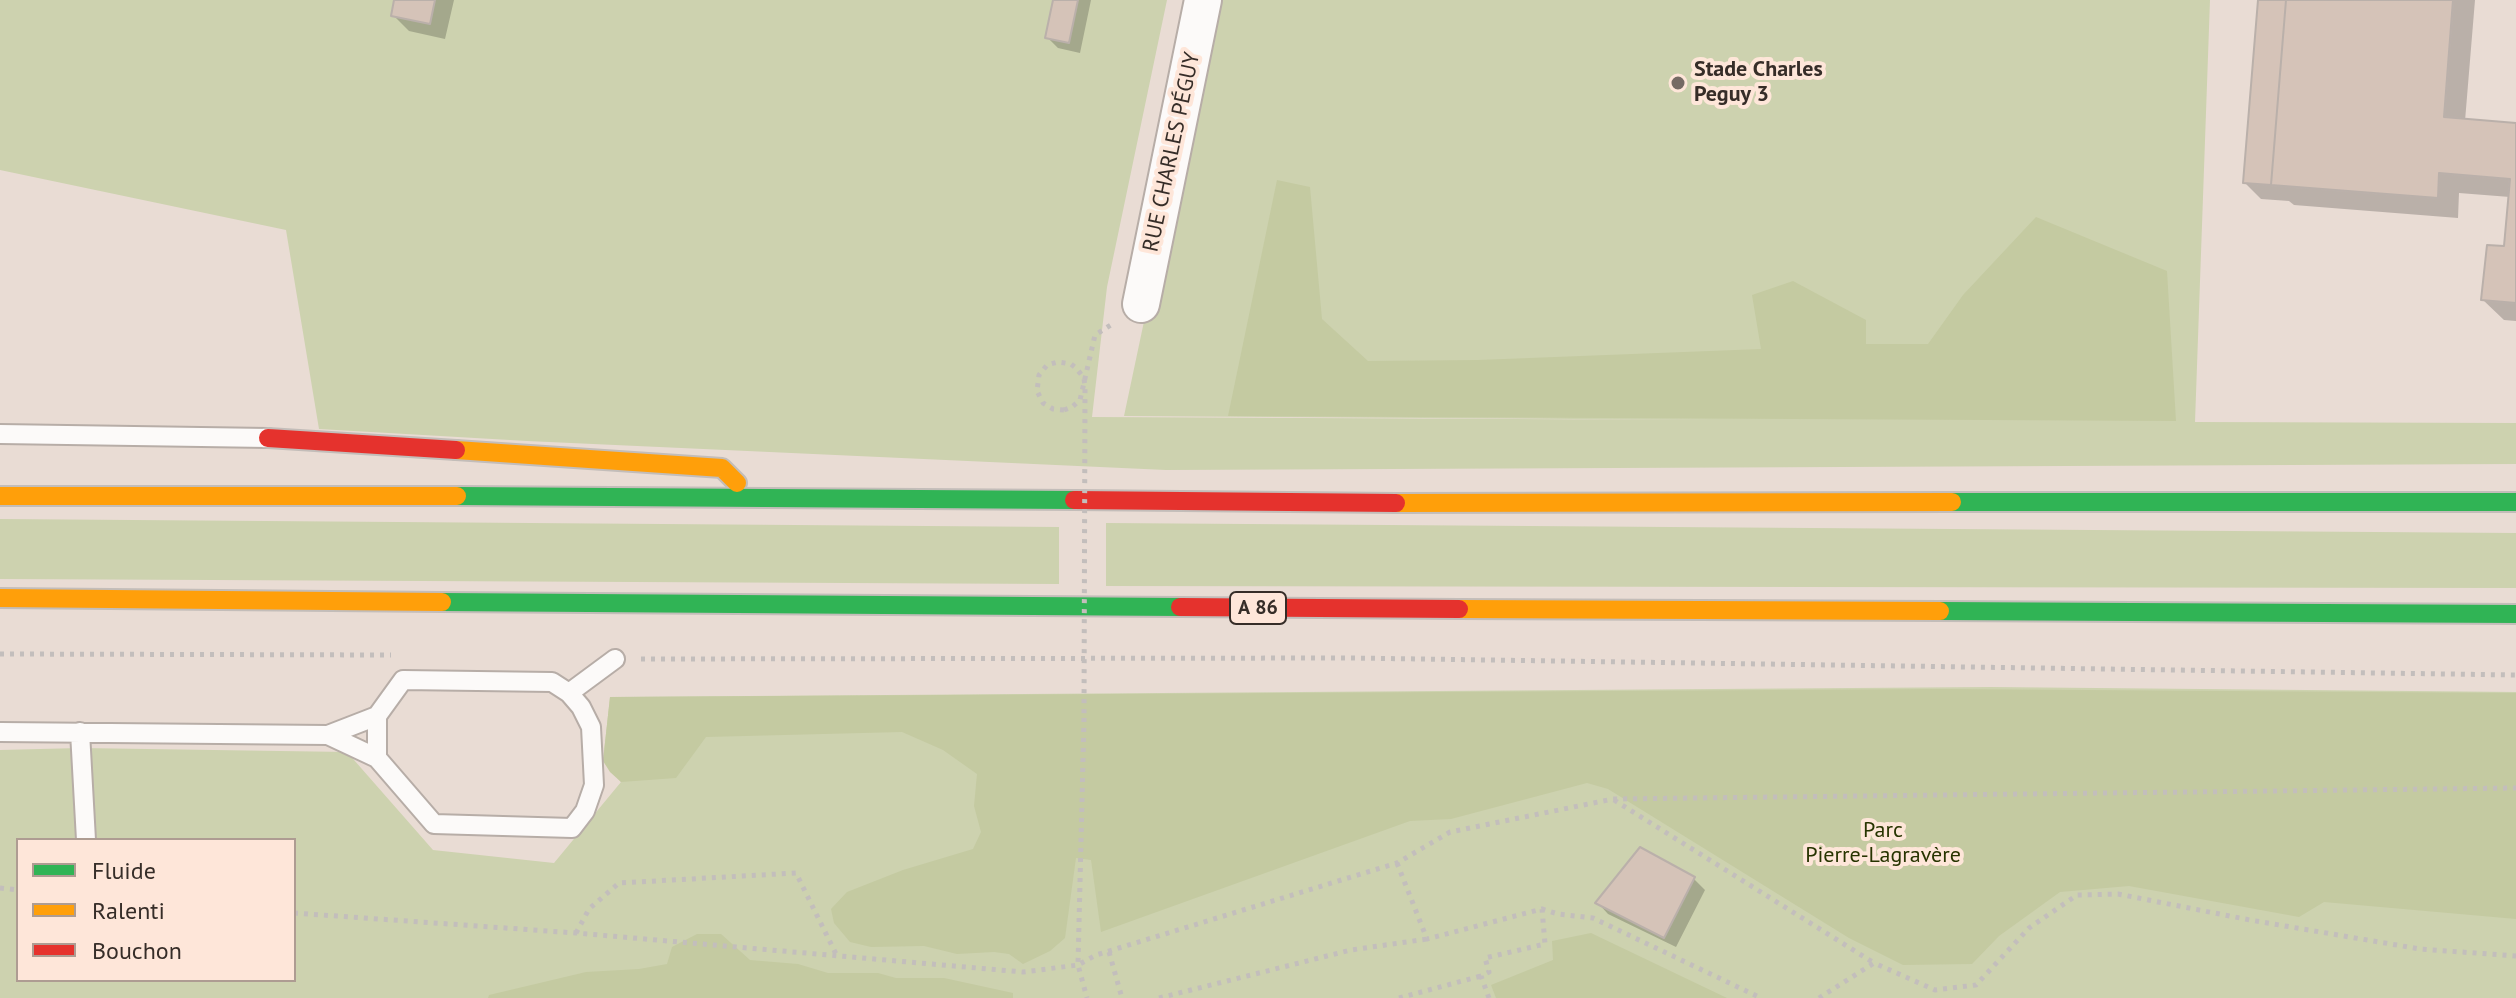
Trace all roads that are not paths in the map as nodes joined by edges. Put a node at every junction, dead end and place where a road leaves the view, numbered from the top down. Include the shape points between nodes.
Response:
1 (1203, 0) edge
2 (1141, 304) road end
3 (0, 434) edge
4 (268, 438) joint
5 (0, 496) edge
6 (750, 496) junction
7 (2516, 502) edge
8 (0, 598) edge
9 (2516, 614) edge
10 (615, 659) road end
11 (569, 693) junction
12 (377, 716) junction
13 (0, 732) edge
14 (80, 732) junction
15 (328, 735) junction
16 (377, 758) junction
17 (86, 838) edge

1 - 2 street, RUE CHARLES PÉGUY
3 - 4 lane
4 - 6 highway via 722,468
5 - 6 highway
6 - 7 highway via 1385,503
8 - 9 highway, A 86
10 - 11 lane
11 - 12 lane via 552,682 403,680
11 - 16 lane via 591,727 594,785 572,828 434,824
12 - 15 lane
12 - 16 lane
13 - 14 lane
14 - 15 lane
14 - 17 lane
15 - 16 lane

